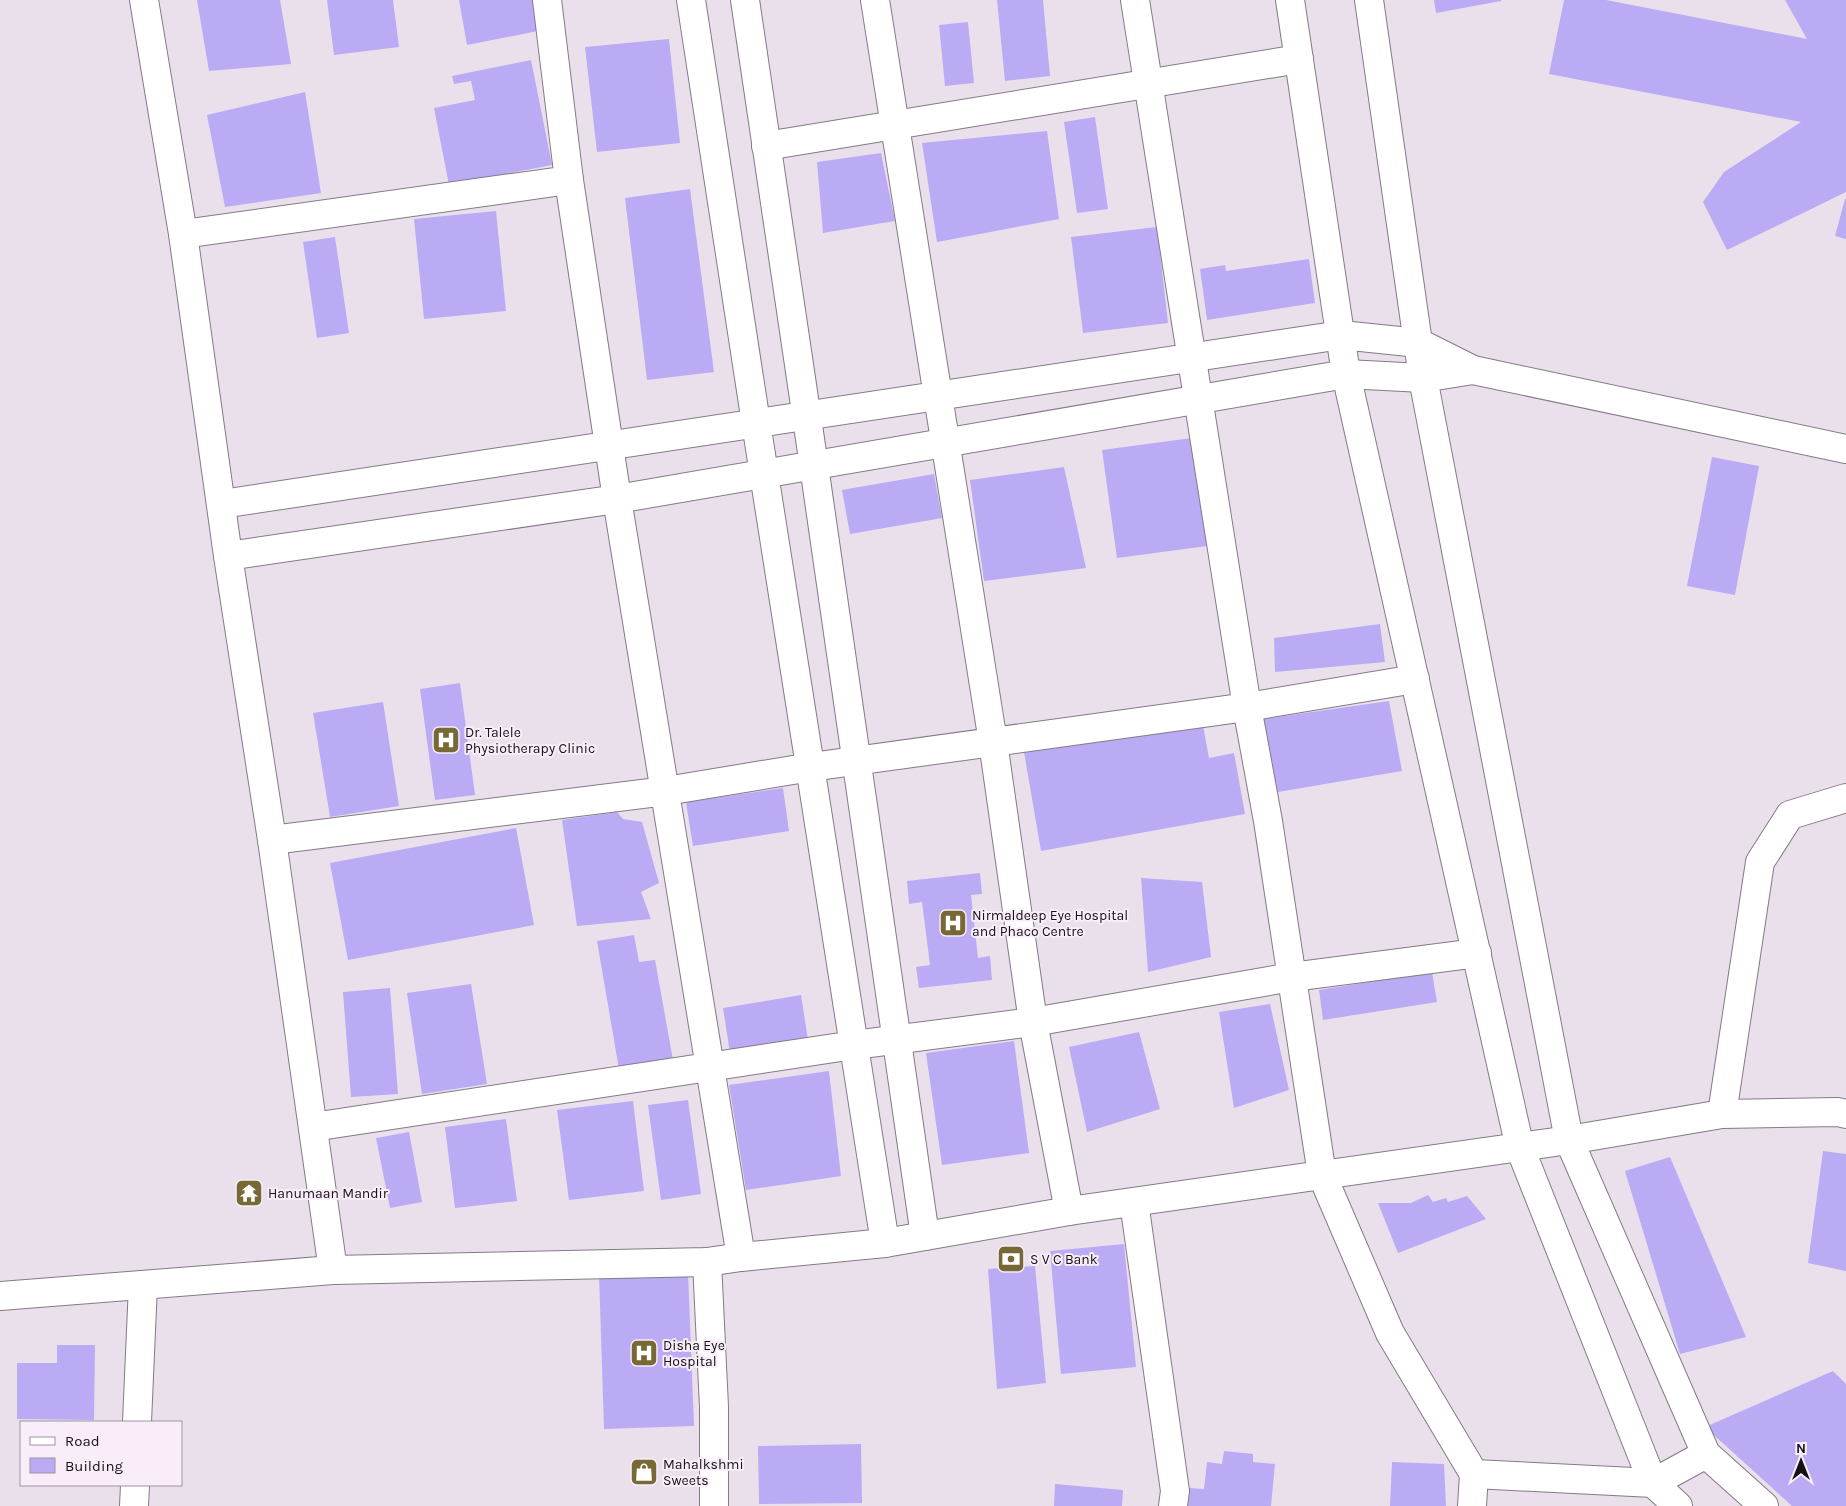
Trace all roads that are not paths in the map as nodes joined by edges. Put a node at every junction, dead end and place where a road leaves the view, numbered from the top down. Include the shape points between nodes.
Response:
1 (144, 0) edge
2 (547, 0) edge
3 (691, 0) edge
4 (745, 0) edge
5 (875, 0) edge
6 (1135, 0) edge
7 (1290, 0) edge
8 (1369, 0) edge
9 (1299, 59) junction
10 (1148, 84) junction
11 (895, 124) junction
12 (766, 146) junction
13 (569, 180) junction
14 (183, 234) junction
15 (1340, 335) junction
16 (1419, 343) junction
17 (1191, 357) junction
18 (1474, 370) junction
19 (1346, 374) junction
20 (1423, 378) junction
21 (938, 396) junction
22 (1198, 400) junction
23 (807, 416) junction
24 (756, 423) junction
25 (946, 443) junction
26 (609, 446) junction
27 (1846, 449) edge
28 (814, 466) junction
29 (764, 474) junction
30 (617, 499) junction
31 (222, 504) junction
32 (228, 556) junction
33 (1415, 679) junction
34 (1247, 708) junction
35 (993, 742) junction
36 (856, 761) junction
37 (811, 767) junction
38 (666, 791) junction
39 (1846, 798) edge
40 (272, 840) junction
41 (1477, 953) junction
42 (1292, 978) junction
43 (1033, 1022) junction
44 (896, 1039) junction
45 (854, 1044) junction
46 (709, 1066) junction
47 (1722, 1114) junction
48 (1846, 1114) edge
49 (313, 1127) junction
50 (1569, 1140) junction
51 (1520, 1148) junction
52 (1322, 1175) junction
53 (1134, 1202) junction
54 (1069, 1211) junction
55 (925, 1236) junction
56 (885, 1243) junction
57 (741, 1257) junction
58 (706, 1262) junction
59 (333, 1270) junction
60 (142, 1285) junction
61 (0, 1296) edge
62 (137, 1421) edge
63 (1706, 1454) junction
64 (1474, 1474) junction
65 (135, 1486) edge
66 (1643, 1490) edge
67 (134, 1506) edge
68 (714, 1506) edge
69 (1173, 1506) edge
70 (1472, 1506) edge
71 (1678, 1506) edge
72 (1764, 1506) edge

1 - 14 street
2 - 13 street
3 - 24 street
4 - 12 street
5 - 11 street
6 - 10 street
7 - 9 street
8 - 16 street
9 - 10 street
9 - 15 street
10 - 11 street
10 - 17 street
11 - 12 street
11 - 21 street
12 - 23 street
13 - 14 street
13 - 26 street
14 - 31 street
15 - 16 street
15 - 17 street
15 - 19 street
16 - 18 street
16 - 20 street
17 - 21 street
17 - 22 street
18 - 20 street
18 - 27 street
19 - 20 street
19 - 22 street
19 - 33 street
20 - 50 street
21 - 23 street
21 - 25 street
22 - 25 street
22 - 34 street
23 - 24 street
23 - 28 street
24 - 26 street
24 - 29 street
25 - 28 street
25 - 35 street
26 - 30 street
26 - 31 street
28 - 29 street
28 - 36 street
29 - 30 street
29 - 37 street
30 - 32 street
30 - 38 street
31 - 32 street
32 - 40 street
33 - 34 street
33 - 41 street
34 - 35 street
34 - 42 street
35 - 36 street
35 - 43 street
36 - 37 street
36 - 44 street
37 - 38 street
37 - 45 street
38 - 40 street
38 - 46 street
39 - 47 street via 1790,815 1760,862
40 - 49 street
41 - 42 street
41 - 51 street
42 - 43 street
42 - 52 street
43 - 44 street
43 - 54 street
44 - 45 street
44 - 55 street
45 - 46 street
45 - 56 street
46 - 49 street
46 - 57 street
47 - 48 street
47 - 50 street
49 - 59 street
50 - 51 street
50 - 63 street
51 - 52 street
51 - 66 street
52 - 53 street
52 - 64 street via 1390,1333
53 - 54 street
53 - 69 street via 1175,1491
54 - 55 street
55 - 56 street
56 - 57 street
57 - 58 street
58 - 59 street
58 - 68 street via 714,1407
59 - 60 street
60 - 61 street
60 - 62 street
63 - 66 street
63 - 72 street
64 - 66 street
64 - 70 street
65 - 67 street
66 - 71 street

